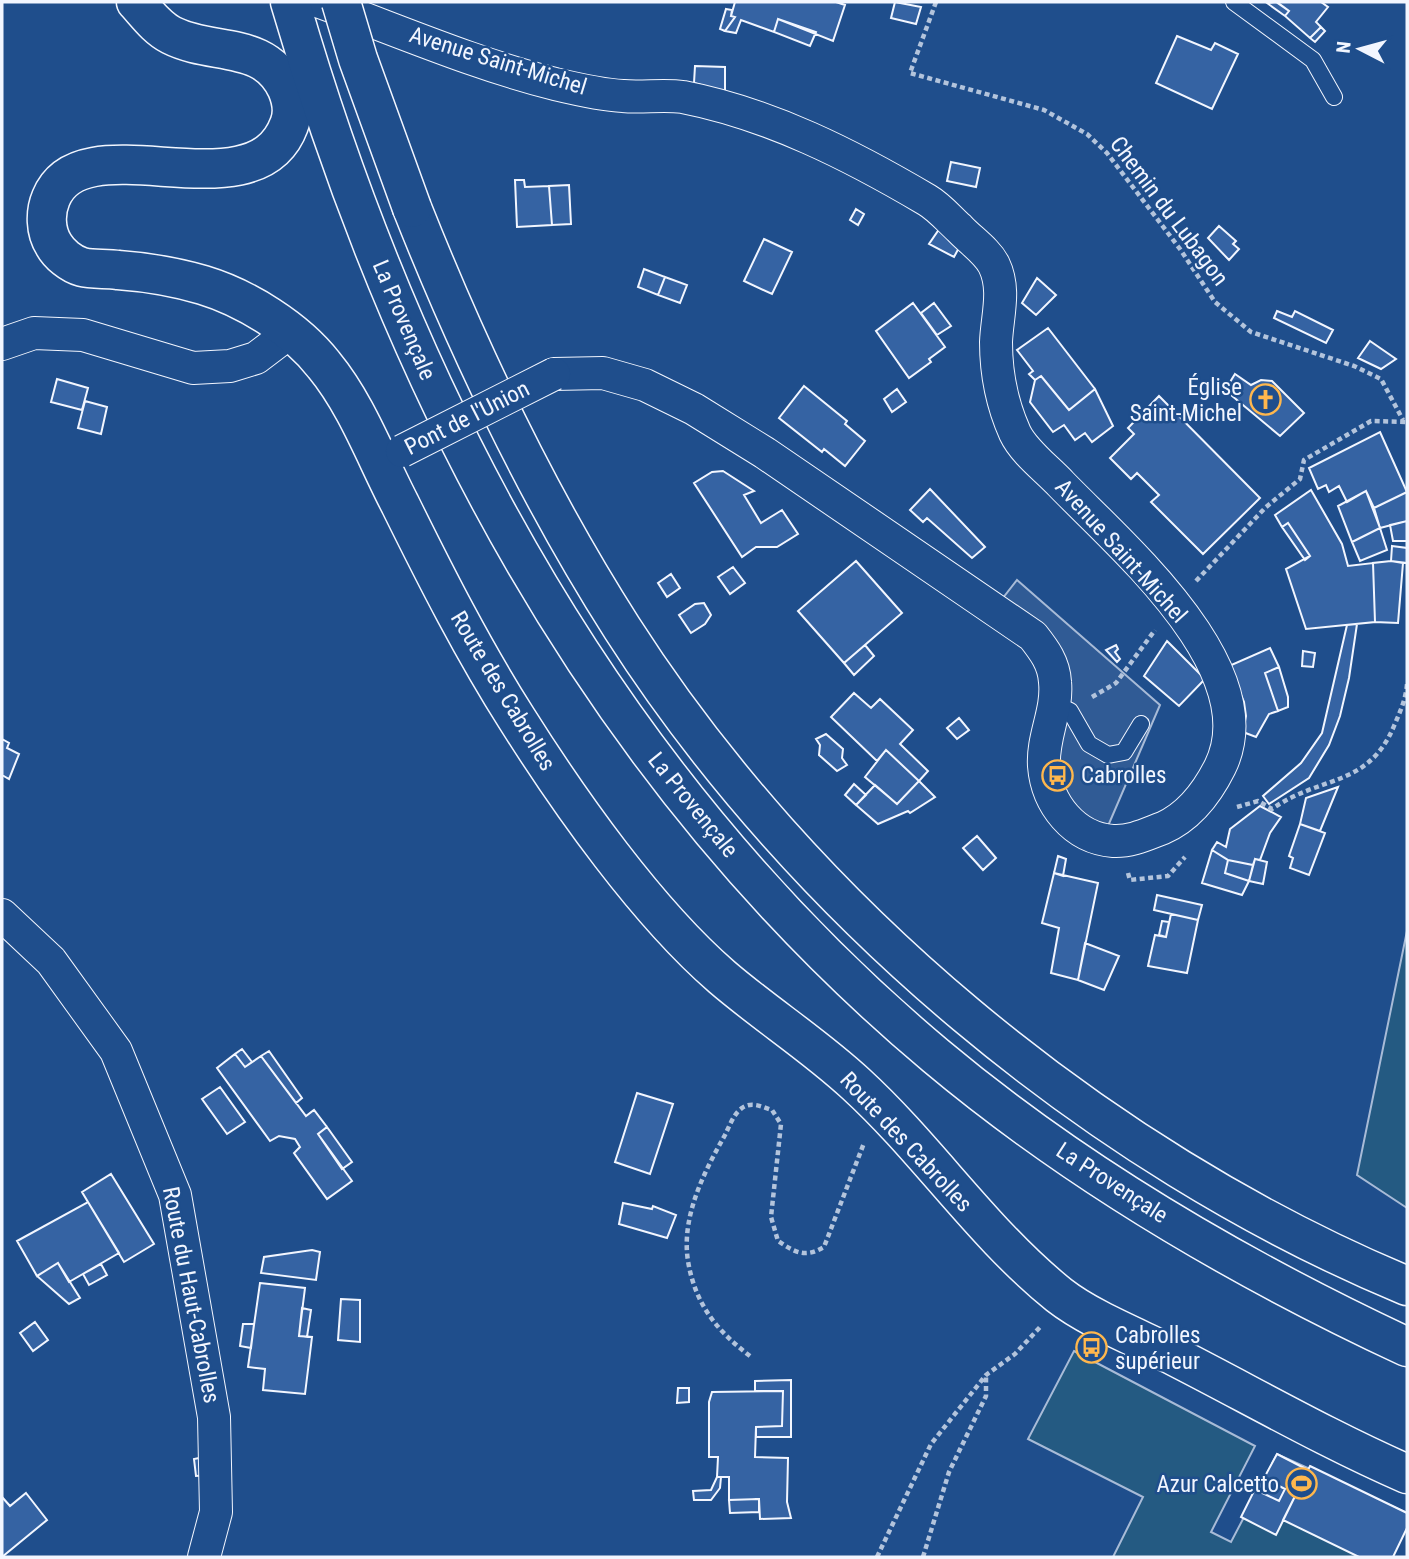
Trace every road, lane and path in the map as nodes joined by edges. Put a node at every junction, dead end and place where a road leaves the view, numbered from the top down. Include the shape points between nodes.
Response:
1 (136, 2) edge
2 (290, 2) edge
3 (320, 2) edge
4 (341, 2) edge
5 (936, 2) edge
6 (1234, 2) edge
7 (1334, 97) dead end
8 (289, 333) junction
9 (2, 344) edge
10 (554, 374) joint
11 (1405, 421) edge
12 (391, 457) junction
13 (1175, 603) junction
14 (1407, 684) edge
15 (1063, 708) junction
16 (1141, 724) dead end
17 (1234, 808) dead end
18 (1136, 839) junction
19 (1193, 849) dead end
20 (2, 915) edge
21 (881, 1108) junction
22 (1407, 1286) edge
23 (1065, 1300) junction
24 (1407, 1347) edge
25 (750, 1356) dead end
26 (986, 1375) junction
27 (1407, 1474) edge
28 (204, 1557) edge
29 (877, 1557) edge
30 (922, 1557) edge

1 - 8 main road, Route des Cabrolles via 174,37 253,55 271,64 292,102 291,121 278,145 246,163 186,170 82,168 65,177 54,191 47,225 52,243 79,267 126,270 204,285 253,306
2 - 24 main road, La Provençale via 355,204 466,459 594,677 709,828 762,889 873,1000 1017,1119 1181,1228
3 - 13 street, Avenue Saint-Michel via 554,84 620,96 679,96 772,121 933,203 992,260 998,275 997,369 1001,396 1017,438
4 - 22 main road, La Provençale, bridge via 412,208 488,387 585,568 624,631 710,750 817,874 950,1001 1030,1066 1206,1183
5 - 11 path, Chemin du Lubagon via 910,73 1044,110 1087,134 1107,153 1215,302 1251,332 1381,379
6 - 7 lane via 1313,60
8 - 9 street via 256,358 230,366 193,368 83,335 34,332
8 - 12 main road, Route des Cabrolles via 321,360
10 - 12 street, Pont de l'Union, bridge
10 - 15 street, Avenue Saint-Michel via 603,373 645,385 765,453 1033,636 1048,656
11 - 13 path via 1371,421 1304,460 1300,480 1266,507
12 - 21 main road, Route des Cabrolles via 478,655 551,771 614,856 720,975
13 - 15 path via 1116,683
13 - 18 street, Avenue Saint-Michel via 1216,664 1227,701 1228,734 1224,758 1196,804 1176,822
14 - 17 path via 1406,698 1384,750 1355,773 1291,796 1272,809 1258,801
15 - 16 lane via 1089,744 1108,755 1124,752
15 - 18 street, Avenue Saint-Michel via 1045,738 1050,796 1068,821 1091,835 1114,841
18 - 19 path via 1123,849 1130,880 1168,876
20 - 28 street, Route du Haut-Cabrolles via 51,961 116,1051 176,1195 214,1416 216,1512
21 - 23 main road, Route des Cabrolles via 960,1199
21 - 25 path via 824,1247 812,1254 799,1255 778,1241 771,1217 781,1124 772,1110 752,1104 741,1109 705,1170 688,1225 693,1283 707,1317
23 - 26 path via 1015,1354
23 - 27 main road, Route des Cabrolles
26 - 29 path via 931,1444
26 - 30 path via 986,1396 949,1472

